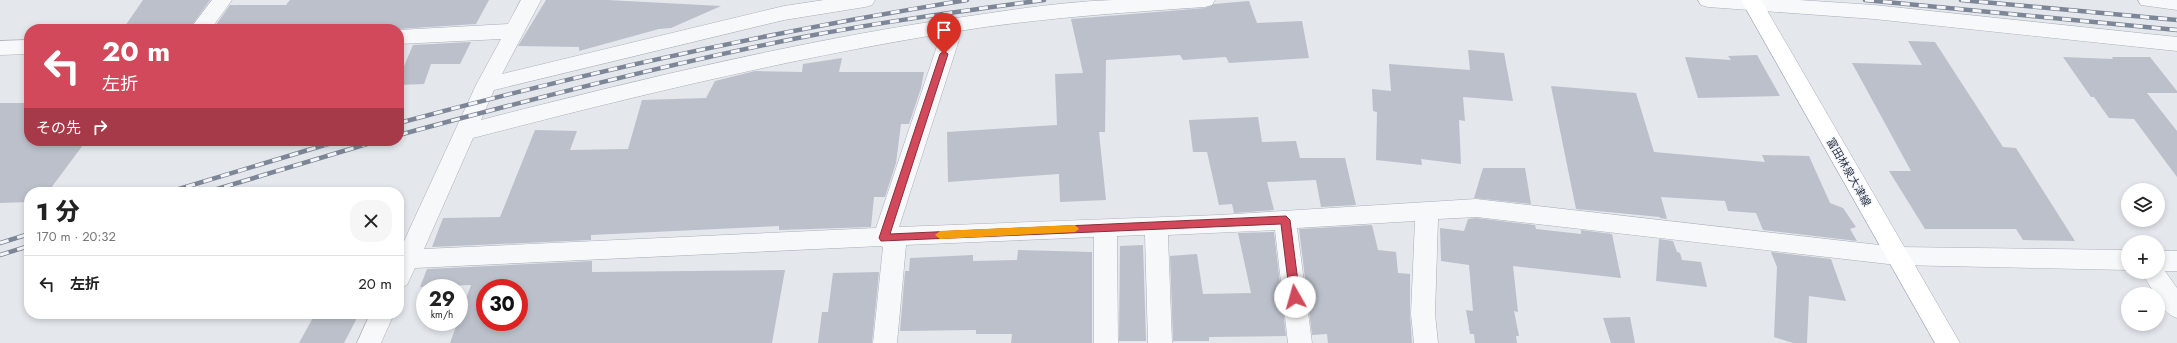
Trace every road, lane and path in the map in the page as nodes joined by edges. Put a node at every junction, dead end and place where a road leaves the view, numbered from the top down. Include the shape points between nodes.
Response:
1 (222, 0) edge
2 (531, 0) edge
3 (865, 0) edge
4 (1205, 0) edge
5 (1708, 0) edge
6 (2148, 0) edge
7 (1751, 1) edge
8 (2177, 3) edge
9 (204, 24) edge
10 (514, 31) junction
11 (404, 37) edge
12 (948, 40) dead end
13 (2177, 44) edge
14 (24, 47) edge
15 (0, 48) edge
16 (486, 85) junction
17 (462, 141) junction
18 (1427, 211) junction
19 (1286, 220) junction
20 (1156, 226) junction
21 (1105, 228) junction
22 (890, 238) junction
23 (1898, 256) junction
24 (2121, 260) edge
25 (2165, 261) edge
26 (2177, 261) edge
27 (404, 269) edge
28 (2157, 279) edge
29 (2177, 308) edge
30 (380, 319) edge
31 (369, 343) edge
32 (885, 343) edge
33 (1106, 343) edge
34 (1160, 343) edge
35 (1300, 343) edge
36 (1426, 343) edge
37 (1948, 343) edge

1 - 9 street
2 - 10 street
3 - 16 street via 784,13
4 - 17 street via 1062,11 819,49 640,87
5 - 7 street
6 - 8 street
7 - 13 street
7 - 23 main road, 富田林泉大津線
10 - 11 street
10 - 16 street
12 - 22 street
14 - 15 street
16 - 17 street
17 - 27 street
18 - 19 street
18 - 23 street via 1476,208
18 - 36 street via 1424,314
19 - 20 street
19 - 35 street
20 - 21 street
20 - 34 street
21 - 22 street
21 - 33 street
22 - 27 street
22 - 32 street
23 - 24 street
23 - 37 main road, 富田林泉大津線
25 - 26 street
28 - 29 street
30 - 31 street

